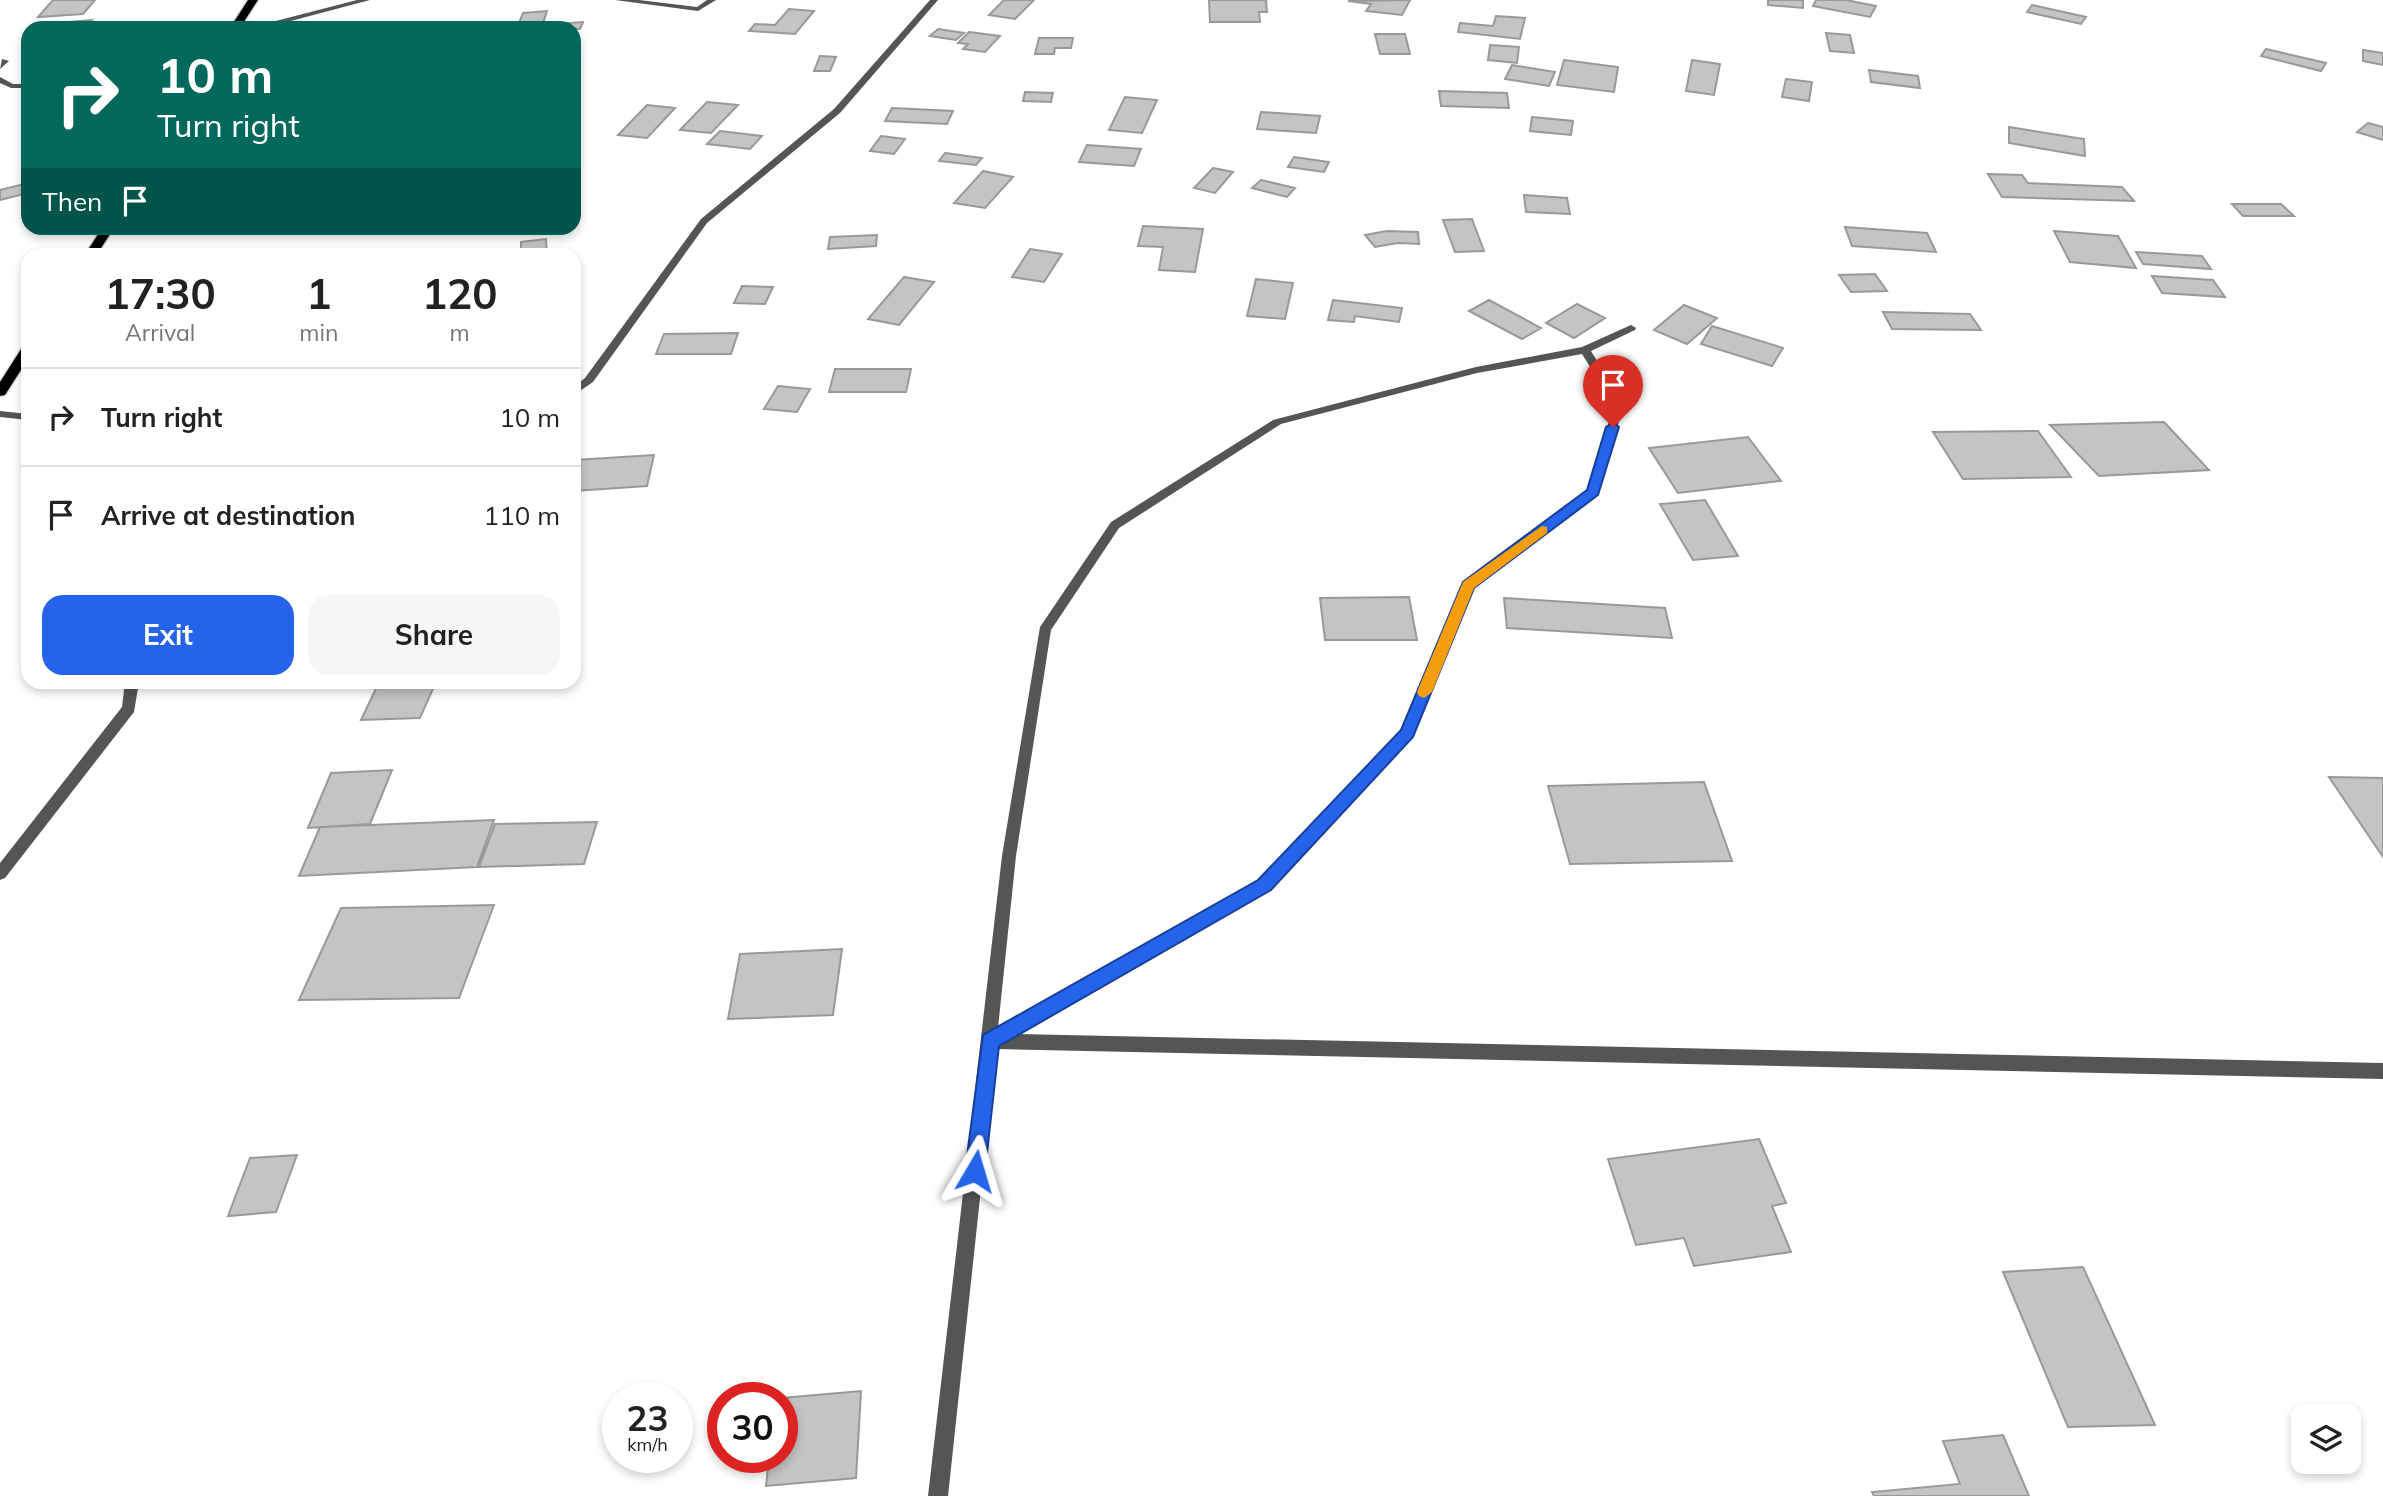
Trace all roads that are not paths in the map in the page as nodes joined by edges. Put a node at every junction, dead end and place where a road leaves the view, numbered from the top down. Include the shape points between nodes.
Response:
1 (253, 0) edge
2 (366, 0) edge
3 (619, 0) edge
4 (712, 0) edge
5 (934, 0) edge
6 (239, 21) edge
7 (284, 21) edge
8 (0, 79) edge
9 (21, 86) edge
10 (1631, 328) dead end
11 (1585, 350) junction
12 (21, 360) edge
13 (581, 386) edge
14 (0, 392) edge
15 (0, 414) edge
16 (21, 416) edge
17 (131, 689) edge
18 (0, 874) edge
19 (990, 1041) junction
20 (2383, 1071) edge
21 (938, 1496) edge

1 - 6 main road
2 - 7 street
3 - 4 street via 698,9
5 - 13 street via 837,111 705,221
8 - 9 street
10 - 11 street
11 - 19 street via 1619,405 1593,492 1468,586 1407,733 1265,885
11 - 19 street via 1476,370 1277,422 1115,525 1045,630 1009,856
12 - 14 main road
15 - 16 street
17 - 18 street via 129,708
19 - 20 street
19 - 21 street

